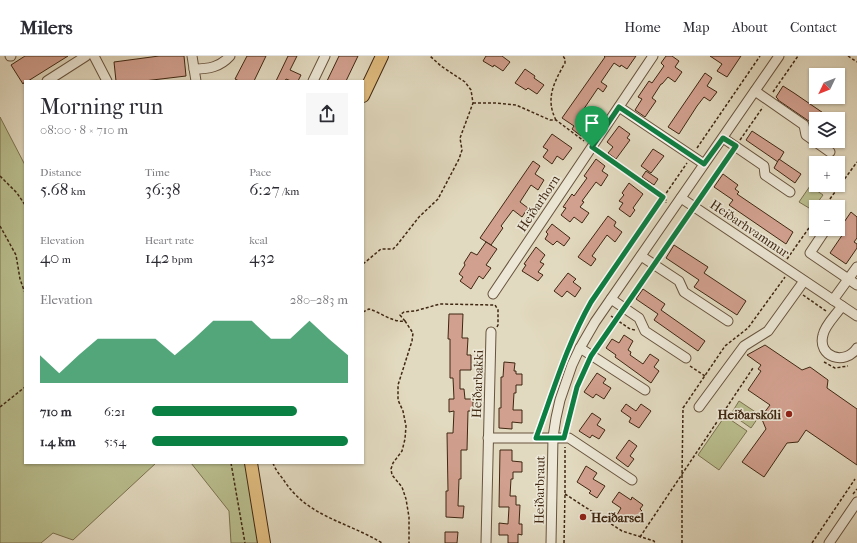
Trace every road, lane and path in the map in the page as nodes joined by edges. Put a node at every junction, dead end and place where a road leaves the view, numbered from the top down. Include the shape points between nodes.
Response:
1 (86, 56) edge
2 (94, 56) edge
3 (192, 56) edge
4 (230, 56) edge
5 (325, 56) edge
6 (382, 56) edge
7 (430, 56) edge
8 (564, 56) edge
9 (653, 56) edge
10 (760, 56) edge
11 (779, 56) edge
12 (798, 56) edge
13 (848, 56) edge
14 (857, 62) edge
15 (194, 69) junction
16 (49, 80) edge
17 (106, 80) edge
18 (196, 80) edge
19 (313, 80) edge
20 (755, 91) junction
21 (364, 94) edge
22 (768, 100) junction
23 (472, 103) junction
24 (619, 107) junction
25 (556, 120) junction
26 (723, 138) junction
27 (736, 146) junction
28 (592, 147) junction
29 (830, 152) dead end
30 (692, 156) junction
31 (857, 162) edge
32 (704, 164) junction
33 (0, 176) edge
34 (790, 192) dead end
35 (663, 197) junction
36 (681, 198) junction
37 (829, 200) edge
38 (24, 204) edge
39 (694, 206) junction
40 (672, 211) junction
41 (0, 226) edge
42 (809, 228) edge
43 (821, 236) edge
44 (641, 256) junction
45 (364, 263) edge
46 (654, 265) junction
47 (782, 266) junction
48 (857, 267) edge
49 (848, 279) junction
50 (802, 283) junction
51 (857, 286) edge
52 (24, 290) edge
53 (493, 294) dead end
54 (611, 299) junction
55 (833, 300) junction
56 (842, 306) junction
57 (624, 308) junction
58 (364, 312) edge
59 (857, 316) edge
60 (405, 321) junction
61 (728, 321) dead end
62 (491, 332) joint
63 (580, 348) junction
64 (857, 348) edge
65 (569, 350) dead end
66 (591, 356) junction
67 (686, 358) dead end
68 (753, 368) dead end
69 (24, 388) edge
70 (645, 390) dead end
71 (552, 393) dead end
72 (0, 407) edge
73 (699, 407) dead end
74 (488, 438) junction
75 (536, 438) junction
76 (553, 438) junction
77 (564, 438) junction
78 (231, 464) edge
79 (251, 464) edge
80 (274, 464) edge
81 (855, 479) dead end
82 (632, 480) dead end
83 (566, 494) junction
84 (857, 502) edge
85 (640, 537) junction
86 (245, 543) edge
87 (264, 543) edge
88 (382, 543) edge
89 (409, 543) edge
90 (486, 543) edge
91 (551, 543) edge
92 (564, 543) edge
93 (655, 543) edge
94 (812, 543) edge
95 (829, 543) edge

1 - 16 street
2 - 17 street
3 - 15 street
4 - 15 street via 214,68
5 - 19 street
6 - 21 main road
7 - 23 path via 465,82 471,90
8 - 25 path via 565,63 550,97
9 - 24 street, Heiðarhorn
10 - 30 path
11 - 20 street, Heiðarbraut
12 - 22 path
13 - 14 path
15 - 18 street
20 - 22 street
20 - 26 street, Heiðarbraut
22 - 27 path
22 - 29 street via 804,125 806,135
23 - 25 path via 516,106
23 - 45 path via 460,138 462,150 459,159 438,198 397,245 381,249
24 - 28 street, Heiðarhorn
24 - 30 street
25 - 28 path
26 - 27 street
26 - 32 street, Heiðarbraut
27 - 34 street via 764,166 765,175
27 - 39 path
28 - 35 path
28 - 53 street, Heiðarhorn
30 - 32 street
30 - 35 path
31 - 37 path
32 - 36 street, Heiðarbraut
33 - 38 path
35 - 40 path via 666,206
35 - 65 path via 591,302
36 - 39 street, Heiðarhvammur
36 - 40 street, Heiðarbraut
39 - 47 street, Heiðarhvammur
40 - 44 street, Heiðarbraut
40 - 46 path via 678,214 690,212
41 - 52 path via 16,255
42 - 47 path
43 - 49 street, Heiðarhvammur via 810,252
44 - 46 street
44 - 54 street, Heiðarbraut
46 - 57 path
46 - 61 street via 678,282 684,292
47 - 50 street, Heiðarhvammur
47 - 50 path via 778,271
48 - 49 street
49 - 51 street, Heiðarhvammur
49 - 55 street
50 - 55 street, Heiðarhvammur
50 - 73 street via 768,331 744,346
54 - 57 street
54 - 63 street, Heiðarbraut
55 - 56 street, Heiðarhvammur
56 - 59 street, Heiðarhvammur
56 - 64 street via 824,331 823,345 827,352 839,358 848,357
57 - 66 path
57 - 67 street via 639,318 645,331
58 - 60 path via 369,309 400,322
60 - 62 path via 400,315 404,312 440,304 495,305 498,310 498,325
60 - 89 path via 413,333 398,385 398,400 406,426 405,439 402,451 391,469 406,498
62 - 74 street, Heiðarbakki
63 - 66 street
63 - 76 street, Heiðarbraut via 562,394
66 - 70 street
66 - 77 path via 577,387
68 - 85 path
69 - 72 path
71 - 75 path
74 - 75 street
74 - 90 street, Heiðarbakki
75 - 76 street
76 - 77 street, Heiðarbraut
76 - 91 street, Heiðarbraut
77 - 82 street, Heiðarbraut via 569,438
77 - 83 path
78 - 86 path
79 - 87 main road
80 - 88 path via 294,494 312,509
81 - 94 path
83 - 85 path via 622,531
83 - 92 path
84 - 95 street
85 - 93 path

